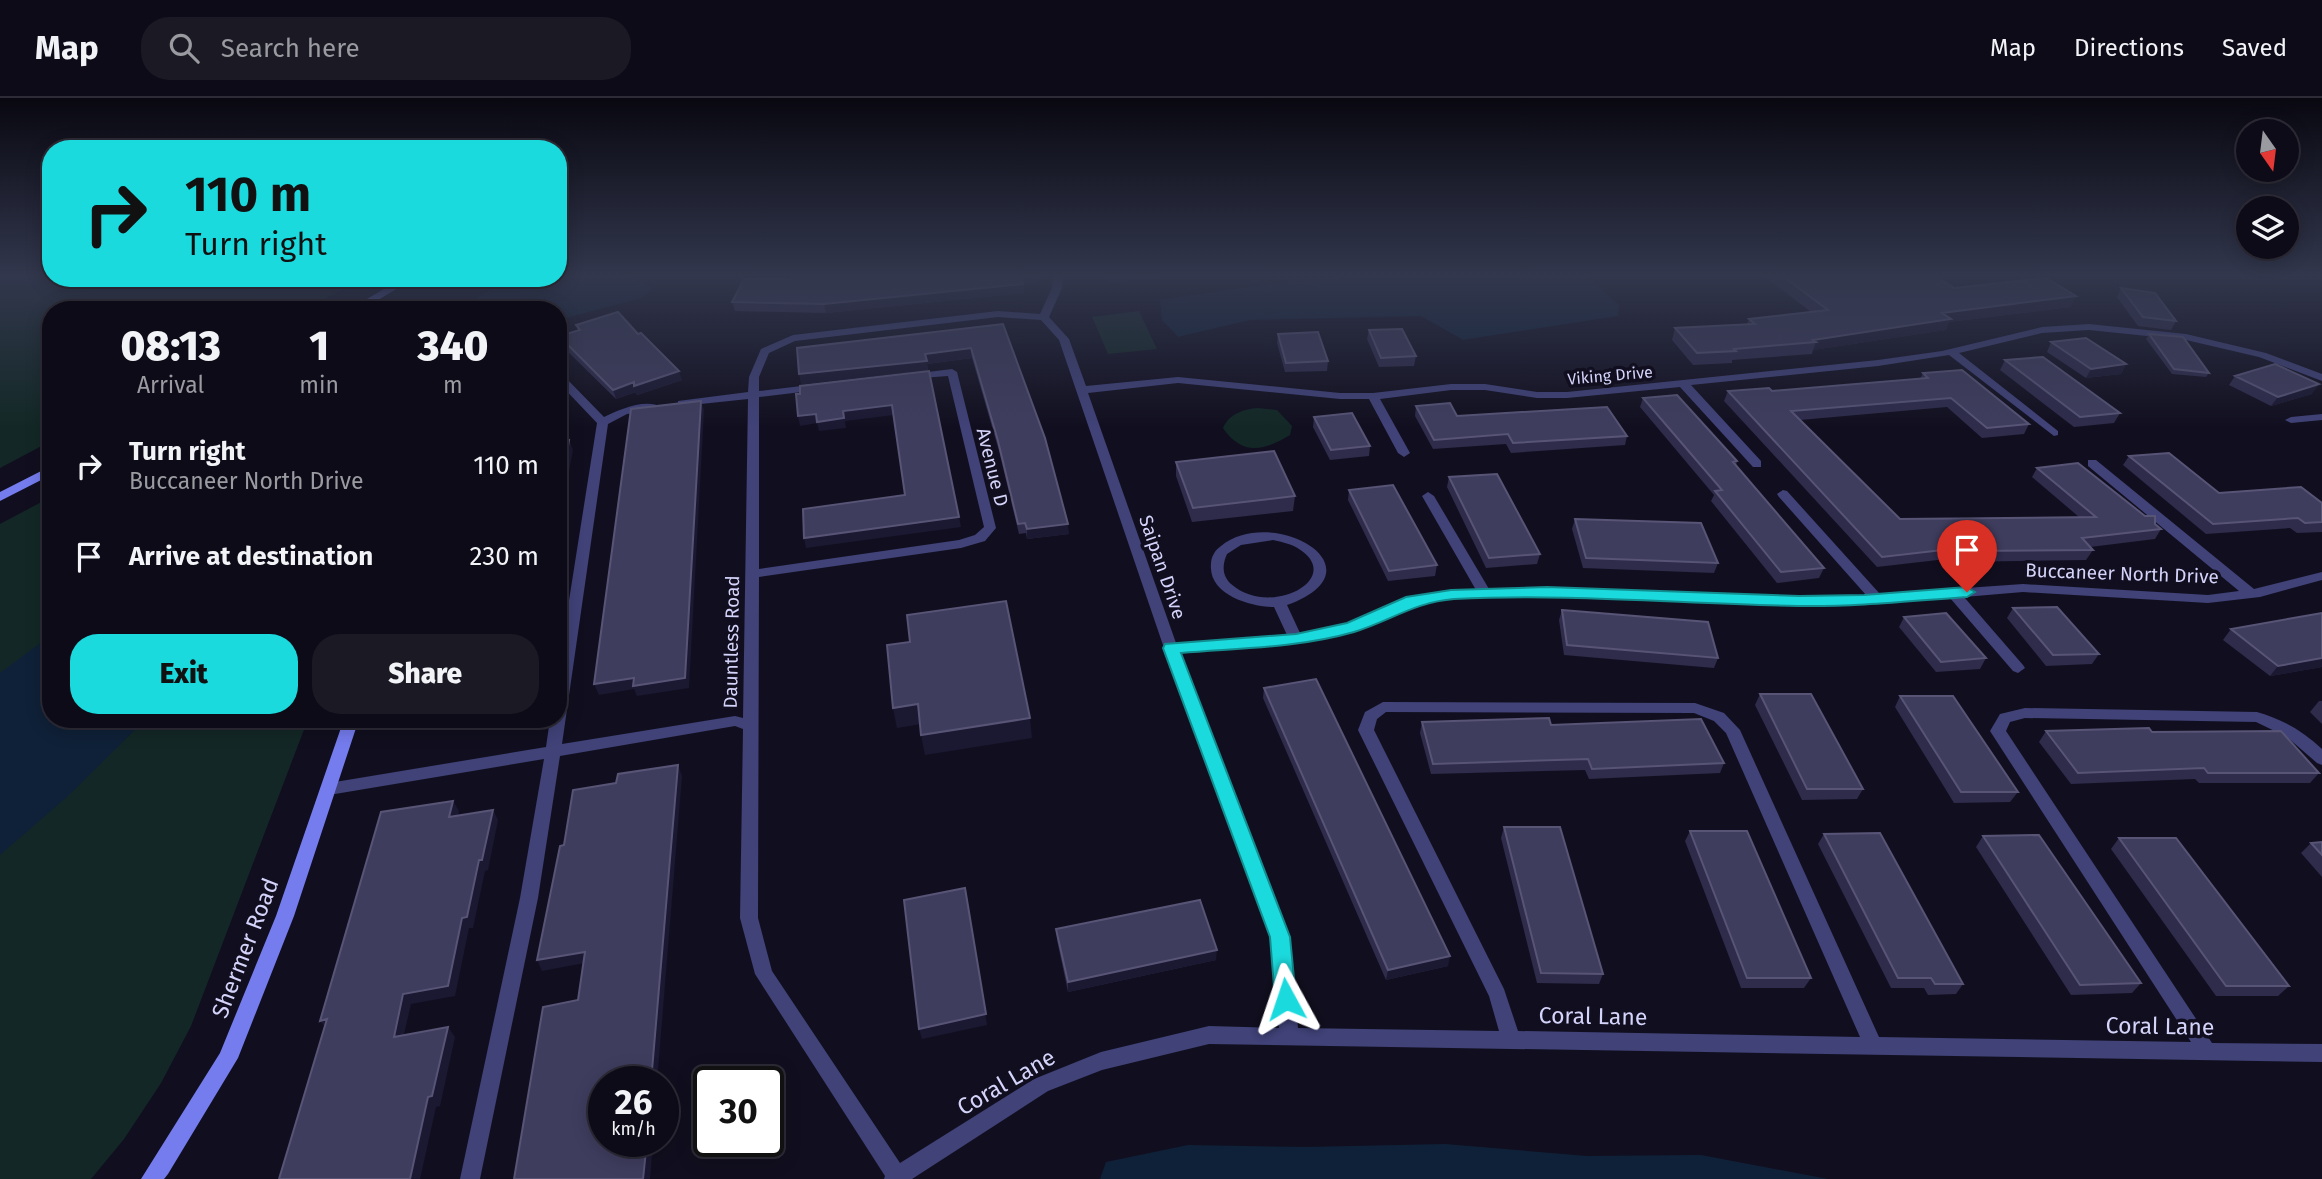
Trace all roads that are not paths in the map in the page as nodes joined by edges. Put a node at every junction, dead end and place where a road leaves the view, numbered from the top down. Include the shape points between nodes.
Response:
1 (900, 325) edge
2 (1051, 325) edge
3 (1951, 352) junction
4 (900, 378) edge
5 (2322, 378) edge
6 (1684, 384) junction
7 (567, 385) edge
8 (834, 386) edge
9 (1082, 390) junction
10 (754, 395) junction
11 (1373, 396) junction
12 (2322, 417) edge
13 (2291, 420) dead end
14 (603, 422) junction
15 (2054, 433) dead end
16 (1404, 453) dead end
17 (2092, 463) dead end
18 (1757, 464) dead end
19 (42, 475) edge
20 (1783, 494) dead end
21 (1428, 496) dead end
22 (0, 497) edge
23 (754, 574) junction
24 (2322, 576) edge
25 (1952, 592) junction
26 (1484, 593) junction
27 (2251, 594) junction
28 (1877, 599) junction
29 (1279, 602) junction
30 (1296, 639) junction
31 (1171, 648) junction
32 (567, 660) edge
33 (2018, 668) dead end
34 (750, 726) junction
35 (349, 728) edge
36 (557, 728) edge
37 (553, 752) junction
38 (2322, 759) edge
39 (328, 789) junction
40 (1289, 1036) junction
41 (1511, 1039) junction
42 (1873, 1045) junction
43 (2207, 1051) junction
44 (2322, 1053) edge
45 (897, 1178) edge
46 (151, 1179) edge
47 (470, 1179) edge

1 - 10 street, Dauntless Road via 793,338 774,345 760,357
2 - 9 street, Saipan Drive via 1064,340
3 - 5 street, Viking Drive via 2042,330 2139,330 2262,355
3 - 6 street, Viking Drive
3 - 15 street
4 - 23 street, Avenue D via 952,372 990,528 980,538 961,544
6 - 11 street, Viking Drive via 1567,395 1462,387
6 - 18 street
7 - 14 street
8 - 10 street
9 - 11 street, Viking Drive via 1178,380
9 - 31 street, Saipan Drive
10 - 14 street via 634,409
10 - 23 street, Dauntless Road
11 - 16 street
12 - 13 street
14 - 32 street
17 - 27 street
19 - 22 street
20 - 28 street
21 - 26 street
23 - 34 street, Dauntless Road
24 - 27 street, Buccaneer North Drive
25 - 27 street, Buccaneer North Drive via 2023,588 2208,599
25 - 28 street, Buccaneer North Drive
25 - 33 street
26 - 28 street, Buccaneer North Drive
26 - 30 street, Buccaneer North Drive via 1412,601 1351,627
29 - 29 street via 1301,596 1315,587 1322,575 1319,561 1309,550 1274,536 1236,541 1223,550 1216,562 1225,586 1240,596
29 - 30 street
30 - 31 street, Buccaneer North Drive
31 - 40 street, Saipan Drive via 1280,937
34 - 37 street via 735,721
34 - 45 street, Dauntless Road via 749,918 764,974
35 - 39 street, Shermer Road
36 - 37 street
37 - 39 street
37 - 47 street via 529,898
38 - 43 street via 2285,727 2257,717 2025,713 2005,718 1998,731
39 - 46 street, Shermer Road via 285,916 229,1058
40 - 41 street, Coral Lane
40 - 45 street, Coral Lane via 1209,1035 1101,1061 1041,1085
41 - 42 street, Coral Lane
41 - 42 street via 1498,995 1366,730 1370,716 1383,707 1695,708 1719,717 1732,730
42 - 43 street, Coral Lane
43 - 44 street, Coral Lane

